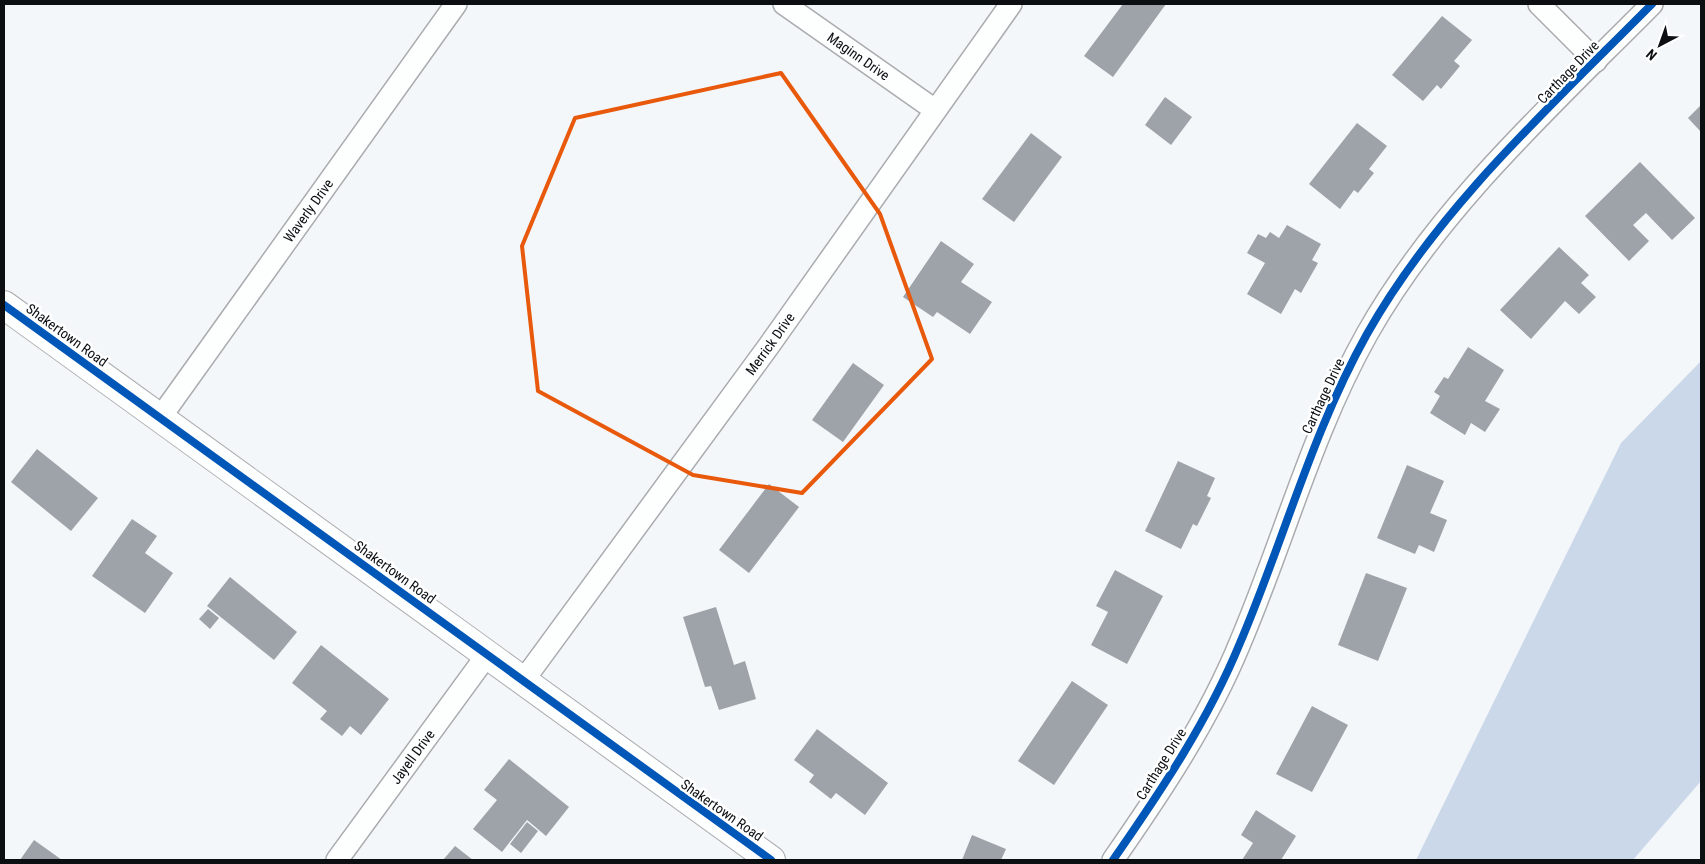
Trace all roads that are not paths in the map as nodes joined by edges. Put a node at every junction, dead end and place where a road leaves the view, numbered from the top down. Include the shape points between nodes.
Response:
1 (456, 4) edge
2 (784, 4) edge
3 (1010, 4) edge
4 (1538, 4) edge
5 (1652, 4) edge
6 (1596, 61) junction
7 (934, 110) junction
8 (4, 305) edge
9 (160, 418) junction
10 (487, 655) junction
11 (523, 681) junction
12 (337, 860) edge
13 (771, 860) edge
14 (1113, 860) edge

1 - 9 street, Waverly Drive
2 - 7 street, Maginn Drive
3 - 7 street, Merrick Drive
4 - 6 street
5 - 6 street, Carthage Drive
6 - 14 street, Carthage Drive via 1477,184 1441,227 1368,333 1319,432 1221,687 1185,752
7 - 11 street, Merrick Drive via 768,347
8 - 9 street, Shakertown Road
9 - 10 street, Shakertown Road
10 - 11 street, Shakertown Road
10 - 12 street, Jayell Drive
11 - 13 street, Shakertown Road

